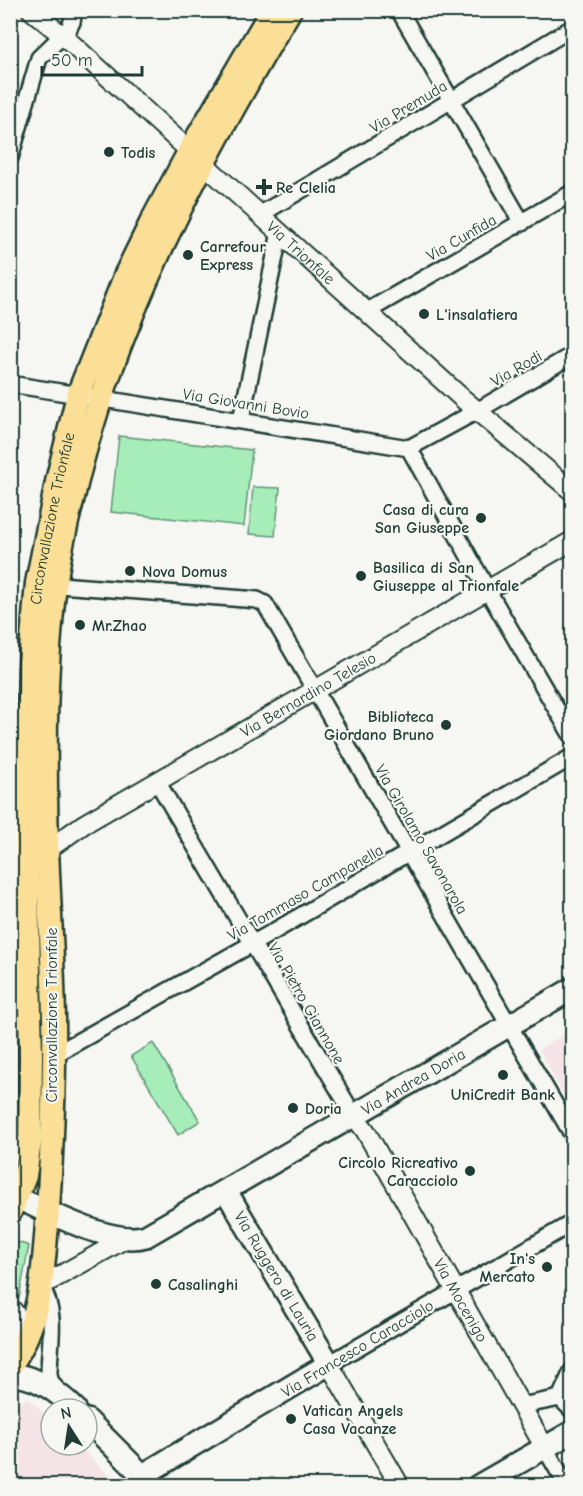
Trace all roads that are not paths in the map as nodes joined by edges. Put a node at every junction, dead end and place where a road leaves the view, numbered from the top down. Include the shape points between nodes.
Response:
1 (31, 10) edge
2 (74, 10) edge
3 (272, 10) edge
4 (290, 10) edge
5 (399, 10) edge
6 (573, 28) edge
7 (63, 36) junction
8 (451, 100) junction
9 (197, 157) junction
10 (10, 158) edge
11 (573, 193) edge
12 (261, 214) junction
13 (522, 223) junction
14 (280, 232) junction
15 (366, 312) junction
16 (573, 355) edge
17 (10, 384) edge
18 (89, 396) junction
19 (477, 411) junction
20 (241, 420) junction
21 (408, 448) junction
22 (573, 491) edge
23 (573, 541) edge
24 (46, 584) junction
25 (488, 591) junction
26 (315, 691) junction
27 (573, 736) edge
28 (573, 757) edge
29 (158, 783) junction
30 (28, 803) edge
31 (47, 850) junction
32 (408, 853) junction
33 (18, 869) edge
34 (252, 944) junction
35 (573, 989) edge
36 (510, 1026) junction
37 (54, 1055) junction
38 (354, 1116) junction
39 (573, 1134) edge
40 (20, 1146) edge
41 (226, 1191) junction
42 (13, 1202) edge
43 (47, 1211) junction
44 (573, 1223) edge
45 (126, 1239) junction
46 (41, 1286) junction
47 (455, 1290) junction
48 (10, 1307) edge
49 (24, 1343) junction
50 (329, 1364) junction
51 (10, 1366) edge
52 (573, 1371) edge
53 (10, 1375) edge
54 (58, 1392) junction
55 (63, 1397) edge
56 (560, 1398) junction
57 (521, 1406) junction
58 (573, 1410) edge
59 (99, 1432) edge
60 (573, 1432) edge
61 (545, 1448) junction
62 (148, 1480) edge
63 (400, 1485) edge
64 (478, 1485) edge
65 (567, 1485) edge

1 - 7 street, Via Trionfale
2 - 7 street via 71,26
3 - 9 main road
4 - 9 main road via 238,100
5 - 8 street
6 - 8 street, Via Premuda
7 - 9 street, Via Trionfale
7 - 10 street via 39,58
8 - 12 street, Via Premuda
8 - 13 street
9 - 12 street, Via Trionfale
9 - 18 main road, Circonvallazione Trionfale via 151,223 126,274
11 - 13 street, Via Cunfida
12 - 14 street, Via Trionfale
13 - 15 street, Via Cunfida
14 - 15 street, Via Trionfale
14 - 20 street
15 - 19 street, Via Trionfale
16 - 19 street, Via Rodi
17 - 18 street, Via Giovanni Bovio
18 - 20 street, Via Giovanni Bovio
18 - 24 main road, Circonvallazione Trionfale via 58,477
19 - 21 street, Via Rodi
19 - 22 street, Via Trionfale
20 - 21 street, Via Giovanni Bovio
21 - 25 street
23 - 25 street, Via Bernardino Telesio
24 - 26 street, Via Girolamo Savonarola via 262,602
24 - 30 main road, Circonvallazione Trionfale via 47,695
25 - 26 street, Via Bernardino Telesio
25 - 27 street
26 - 29 street, Via Bernardino Telesio
26 - 32 street, Via Girolamo Savonarola
28 - 32 street, Via Tommaso Campanella
29 - 31 street, Via Bernardino Telesio
29 - 34 street, Via Pietro Giannone
30 - 31 main road, Circonvallazione Trionfale
30 - 33 main road, Circonvallazione Trionfale
31 - 33 street
31 - 37 main road, Circonvallazione Trionfale
32 - 34 street, Via Tommaso Campanella
32 - 36 street, Via Girolamo Savonarola
33 - 40 main road, Circonvallazione Trionfale via 31,1054
34 - 37 street, Via Tommaso Campanella
34 - 38 street, Via Pietro Giannone
35 - 36 main road, Via Andrea Doria
36 - 38 main road, Via Andrea Doria
36 - 39 street, Via Girolamo Savonarola
37 - 43 main road, Circonvallazione Trionfale
38 - 41 main road, Via Andrea Doria
38 - 47 street, Via Mocenigo
40 - 42 main road, Circonvallazione Trionfale via 25,1176
41 - 45 main road, Via Andrea Doria via 150,1234
41 - 50 main road, Via Ruggero di Lauria
42 - 43 main road
43 - 45 main road
43 - 46 main road, Circonvallazione Trionfale
44 - 47 street, Via Francesco Caracciolo
45 - 46 street
46 - 49 main road, Circonvallazione Trionfale
46 - 54 street via 51,1311 49,1374
47 - 50 street, Via Francesco Caracciolo
47 - 57 street, Via Mocenigo
48 - 49 street via 18,1317
49 - 51 main road, Circonvallazione Trionfale
50 - 62 main road, Via Francesco Caracciolo
50 - 63 street, Via Ruggero di Lauria
52 - 56 street
53 - 54 main road via 26,1377
54 - 55 main road
56 - 57 street
56 - 58 street
57 - 61 street, Via Mocenigo
59 - 62 main road
60 - 61 main road
61 - 64 main road
61 - 65 street, Via Mocenigo

